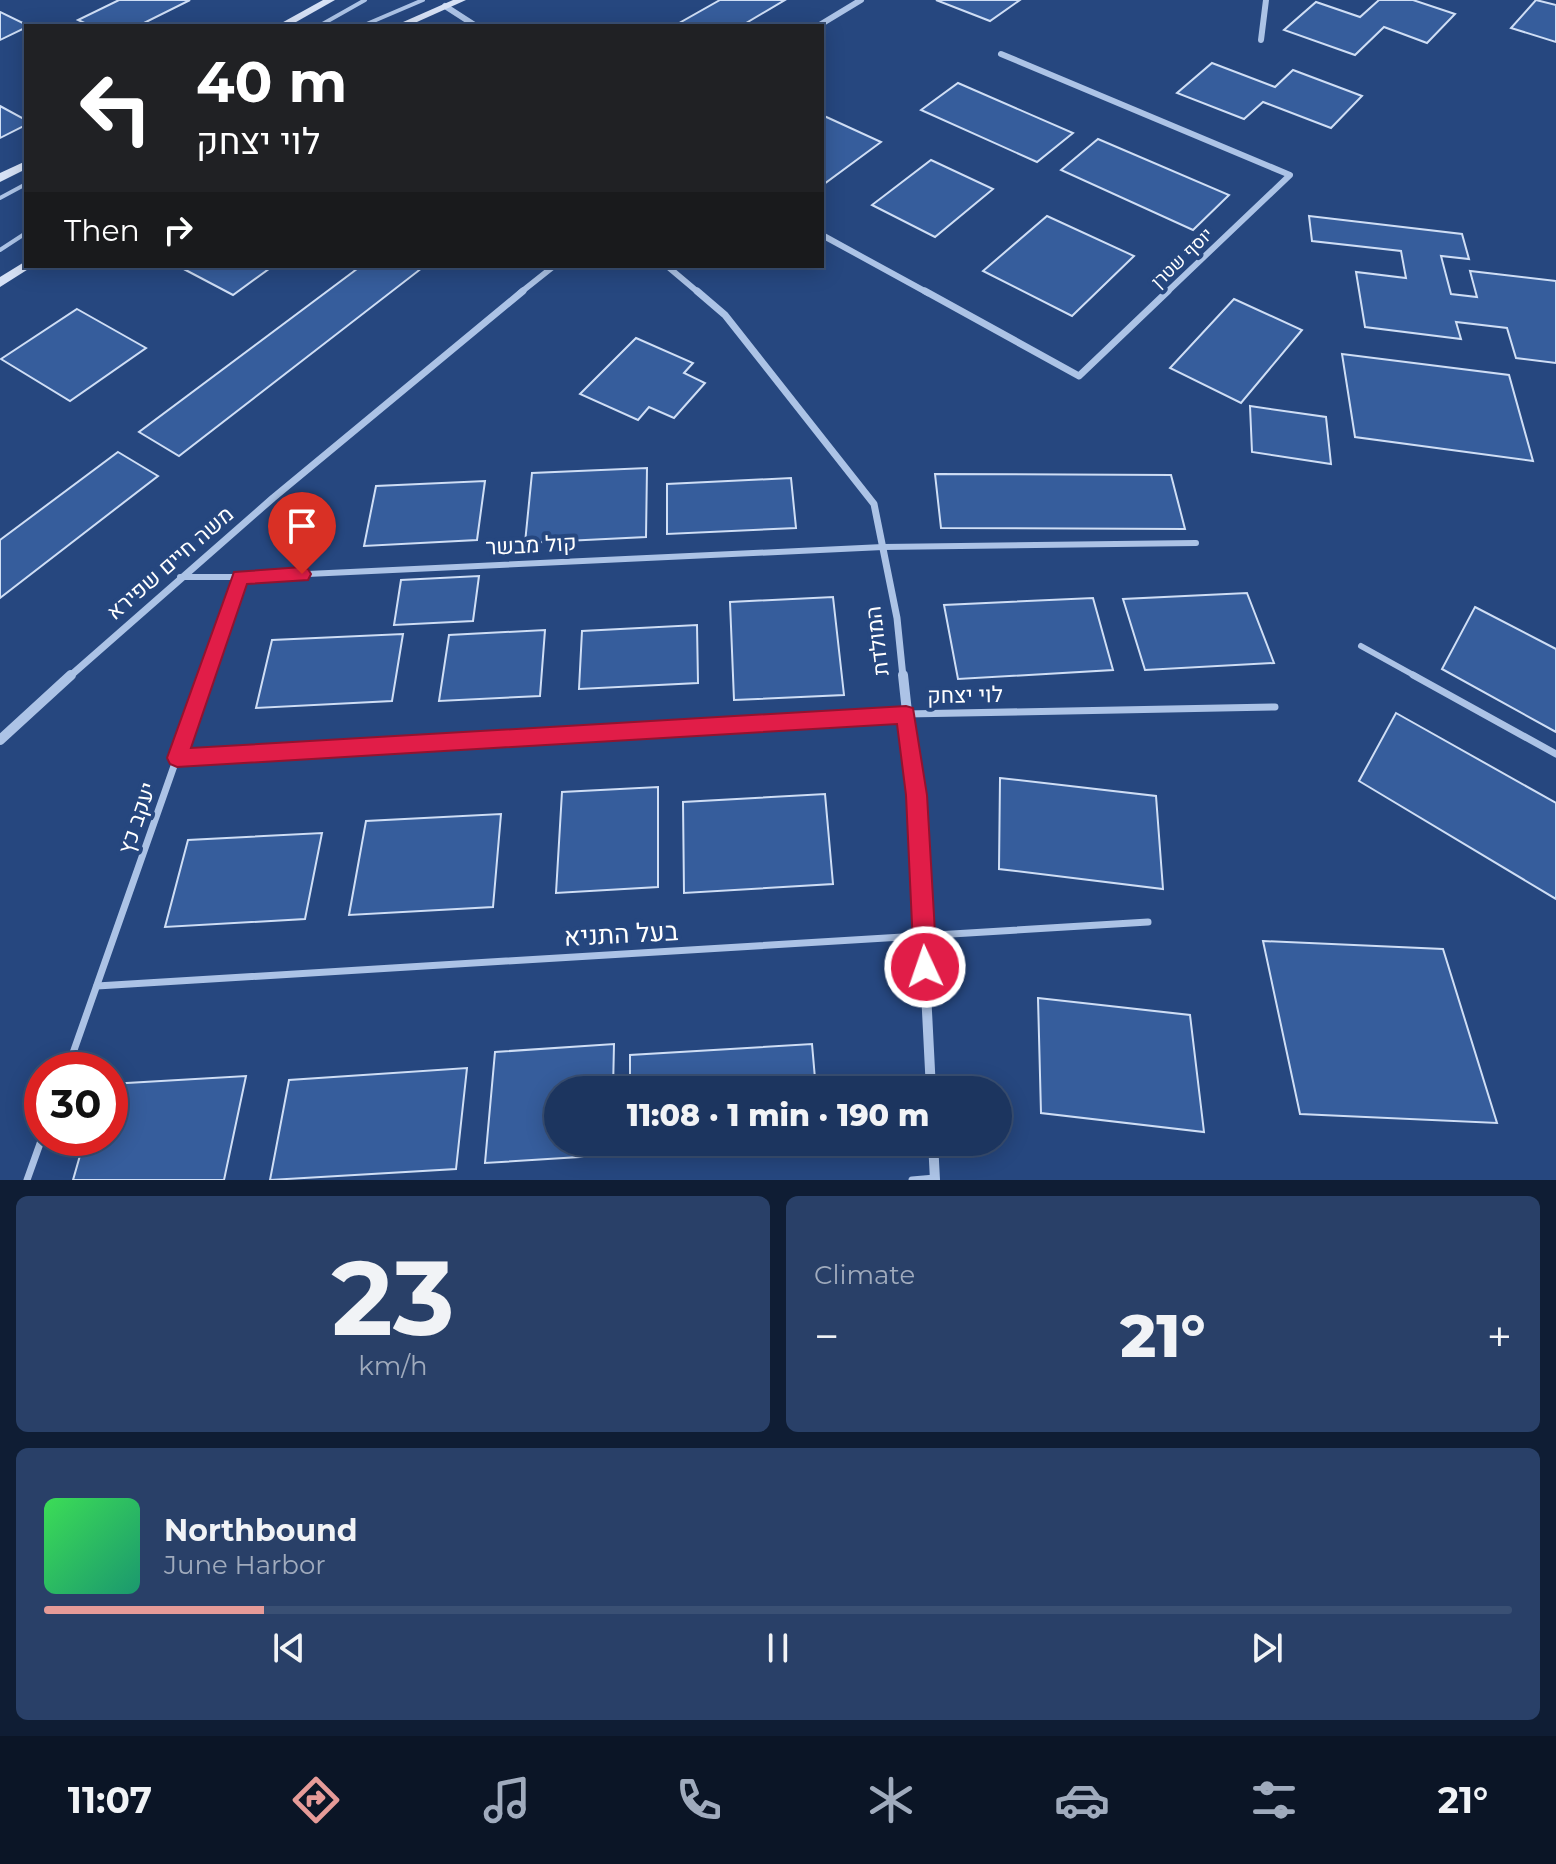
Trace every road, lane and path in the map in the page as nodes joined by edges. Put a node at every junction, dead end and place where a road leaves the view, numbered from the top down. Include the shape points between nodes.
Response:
1 (330, 0) edge
2 (365, 0) edge
3 (423, 0) edge
4 (461, 0) edge
5 (861, 0) edge
6 (1266, 0) edge
7 (440, 3) edge
8 (285, 24) edge
9 (323, 24) edge
10 (367, 24) edge
11 (403, 24) edge
12 (473, 24) edge
13 (821, 24) edge
14 (1261, 40) dead end
15 (1001, 54) dead end
16 (24, 165) edge
17 (0, 178) edge
18 (24, 185) edge
19 (0, 198) edge
20 (24, 234) edge
21 (824, 236) edge
22 (0, 250) edge
23 (24, 266) edge
24 (552, 268) edge
25 (669, 268) edge
26 (0, 283) edge
27 (1196, 543) dead end
28 (883, 547) junction
29 (180, 577) junction
30 (241, 577) junction
31 (1361, 646) dead end
32 (1275, 707) dead end
33 (906, 714) junction
34 (0, 740) edge
35 (1556, 754) edge
36 (177, 758) junction
37 (1148, 922) dead end
38 (924, 936) junction
39 (97, 986) junction
40 (73, 1052) edge
41 (930, 1076) edge
42 (36, 1156) edge
43 (934, 1156) edge
44 (935, 1179) edge
45 (27, 1180) edge
46 (912, 1180) edge

1 - 8 main road
2 - 9 lane
3 - 10 lane
4 - 7 main road
5 - 13 street
6 - 14 street
7 - 11 main road
7 - 12 street
15 - 21 street, יוסף שטרן via 1290,175 1079,376
16 - 17 main road
18 - 19 lane
20 - 22 lane
23 - 26 main road
24 - 29 street, משה חיים שפירא
25 - 28 street, המולדת via 725,315 797,403 874,504
27 - 28 lane, קול מבשר
28 - 30 lane, קול מבשר
28 - 33 street, המולדת via 897,618
29 - 30 lane, קול מבשר
29 - 34 street, משה חיים שפירא
30 - 36 lane, יעקב כץ
31 - 35 lane
32 - 33 lane, לוי יצחק
33 - 36 lane, לוי יצחק
33 - 38 street, המולדת
36 - 39 lane, יעקב כץ
37 - 38 lane, בעל התניא
38 - 39 lane, בעל התניא
38 - 41 street, המולדת
39 - 40 lane, יעקב כץ
42 - 45 lane
43 - 44 street
44 - 46 lane

